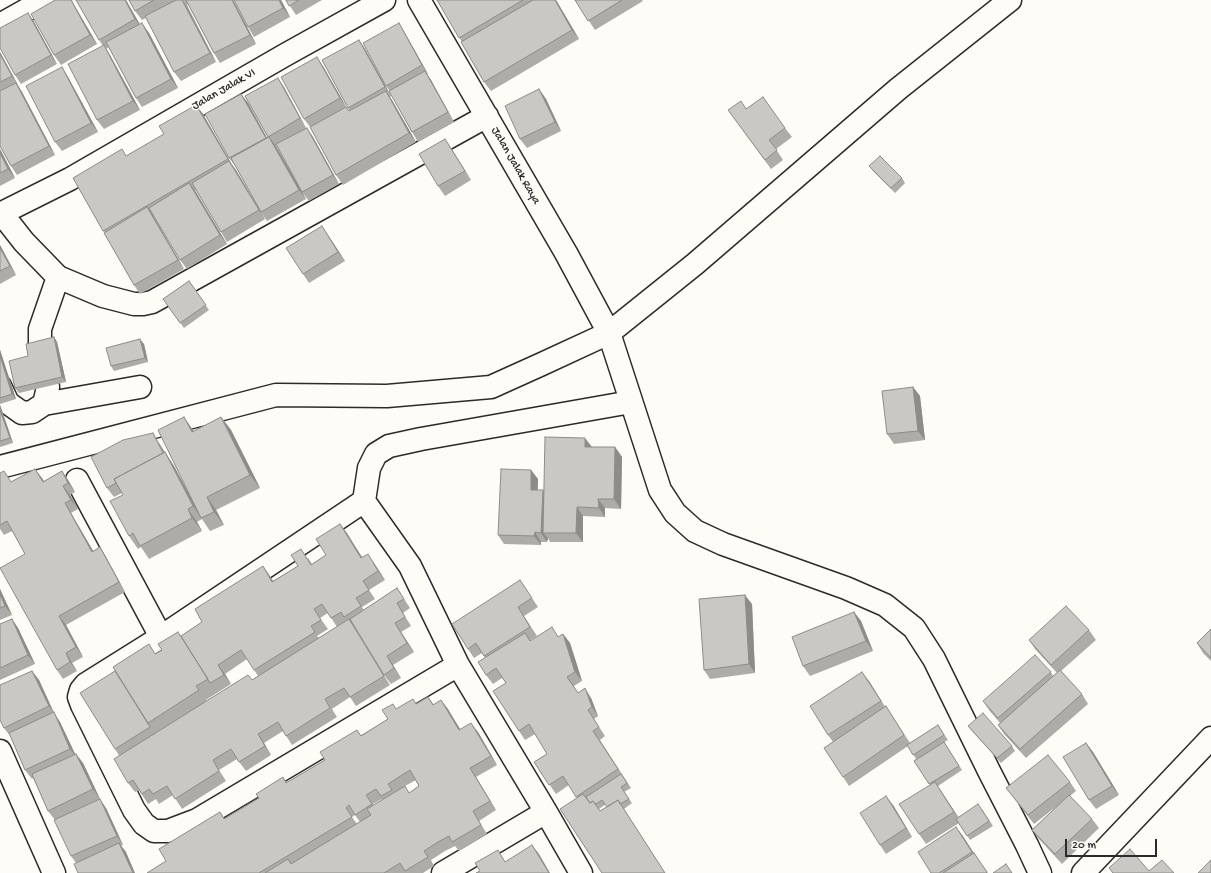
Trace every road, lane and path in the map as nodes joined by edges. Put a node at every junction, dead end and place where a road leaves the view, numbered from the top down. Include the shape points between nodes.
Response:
1 (44, 0) edge
2 (384, 0) edge
3 (419, 0) edge
4 (1010, 0) edge
5 (0, 25) edge
6 (487, 116) junction
7 (1, 214) edge
8 (58, 276) junction
9 (609, 333) junction
10 (0, 386) edge
11 (140, 386) dead end
12 (631, 402) junction
13 (44, 404) junction
14 (0, 467) edge
15 (76, 480) dead end
16 (364, 501) junction
17 (161, 637) junction
18 (458, 665) junction
19 (1211, 738) edge
20 (0, 751) edge
21 (546, 812) junction
22 (54, 873) edge
23 (443, 873) edge
24 (581, 873) edge
25 (1040, 873) edge
26 (1083, 873) edge

1 - 5 street
2 - 7 street, Jalan Jalak VI via 70,179
3 - 6 street, Jalan Jalak Raya
4 - 9 street via 898,89 695,264
6 - 8 street via 152,302 134,304 103,296
6 - 9 street, Jalan Jalak Raya
7 - 8 street via 24,242
8 - 13 street via 40,329 40,347 48,387
9 - 12 street, Jalan Jalak Raya
9 - 14 street via 491,387 387,396 276,395
10 - 13 street via 8,403 22,414 32,412
11 - 13 street
12 - 16 street via 390,446 376,454 369,468
12 - 25 street, Jalan Jalak Raya via 660,490 675,513 695,532 885,605 914,628 934,659
15 - 17 street
16 - 17 street
16 - 18 street via 410,566
17 - 18 street via 86,684 79,697 134,810 144,824 154,831 168,831 197,820
18 - 21 street
19 - 26 street
20 - 22 street
21 - 23 street
21 - 24 street

